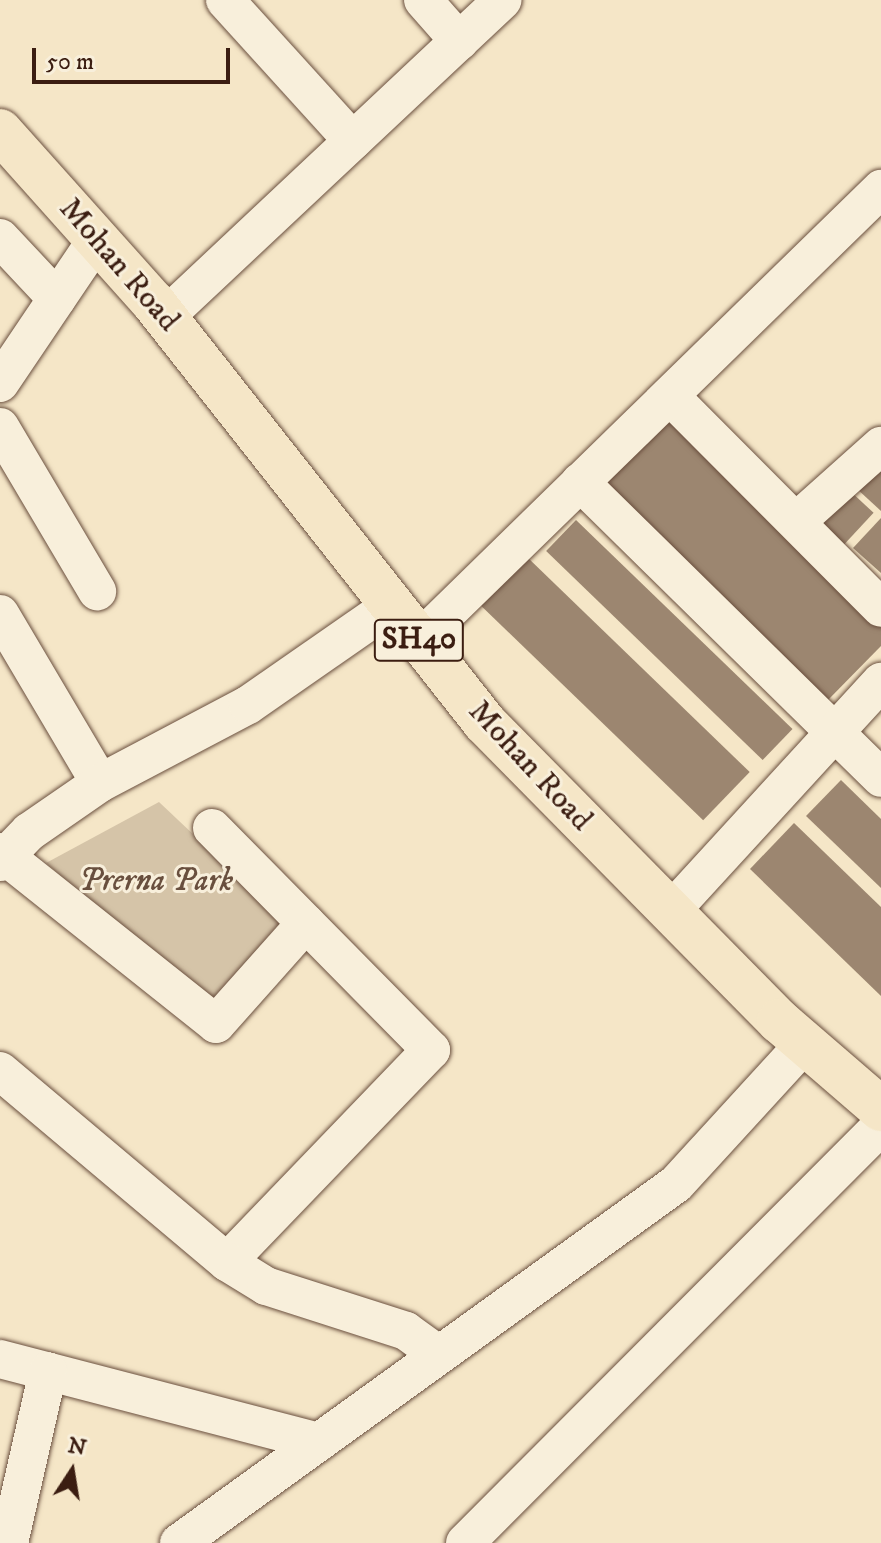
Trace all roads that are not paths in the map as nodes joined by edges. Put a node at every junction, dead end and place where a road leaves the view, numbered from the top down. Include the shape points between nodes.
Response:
1 (225, 0) edge
2 (423, 0) edge
3 (503, 0) edge
4 (459, 41) junction
5 (0, 131) edge
6 (353, 141) junction
7 (881, 189) edge
8 (0, 238) edge
9 (97, 239) junction
10 (57, 299) junction
11 (165, 317) junction
12 (0, 383) edge
13 (670, 396) junction
14 (0, 427) edge
15 (881, 446) edge
16 (580, 482) junction
17 (797, 521) junction
18 (97, 591) dead end
19 (392, 605) junction
20 (881, 608) edge
21 (0, 614) edge
22 (419, 640) junction
23 (881, 682) edge
24 (833, 730) junction
25 (881, 778) edge
26 (100, 783) junction
27 (212, 828) dead end
28 (3, 857) edge
29 (671, 911) junction
30 (306, 923) junction
31 (805, 1043) junction
32 (0, 1071) edge
33 (881, 1109) edge
34 (881, 1126) edge
35 (227, 1262) junction
36 (438, 1354) junction
37 (0, 1359) edge
38 (48, 1371) junction
39 (318, 1442) junction
40 (9, 1543) edge
41 (179, 1543) edge
42 (465, 1543) edge

1 - 6 street
2 - 4 street
3 - 4 street
4 - 6 street
5 - 9 main road, Mohan Road / SH40
6 - 11 street
7 - 13 street
8 - 10 street
9 - 10 street
9 - 11 main road, Mohan Road / SH40
10 - 12 street
11 - 19 main road, Mohan Road / SH40
13 - 16 street
13 - 17 street
14 - 18 street
15 - 17 street
16 - 22 street
16 - 24 street
17 - 20 street
19 - 22 main road, Mohan Road / SH40
19 - 26 street via 248,705
21 - 26 street
22 - 29 main road, Mohan Road / SH40 via 485,723
23 - 24 street
24 - 25 street
24 - 29 street
26 - 28 street via 29,832
27 - 30 street
28 - 30 street via 216,1024
29 - 31 main road, Mohan Road / SH40
30 - 35 street via 431,1050
31 - 33 main road, Mohan Road / SH40
31 - 36 street via 676,1184 595,1247
32 - 35 street
34 - 42 street
35 - 36 street via 266,1286 406,1331
36 - 39 street
37 - 38 street
38 - 39 street
38 - 40 street
39 - 41 street

